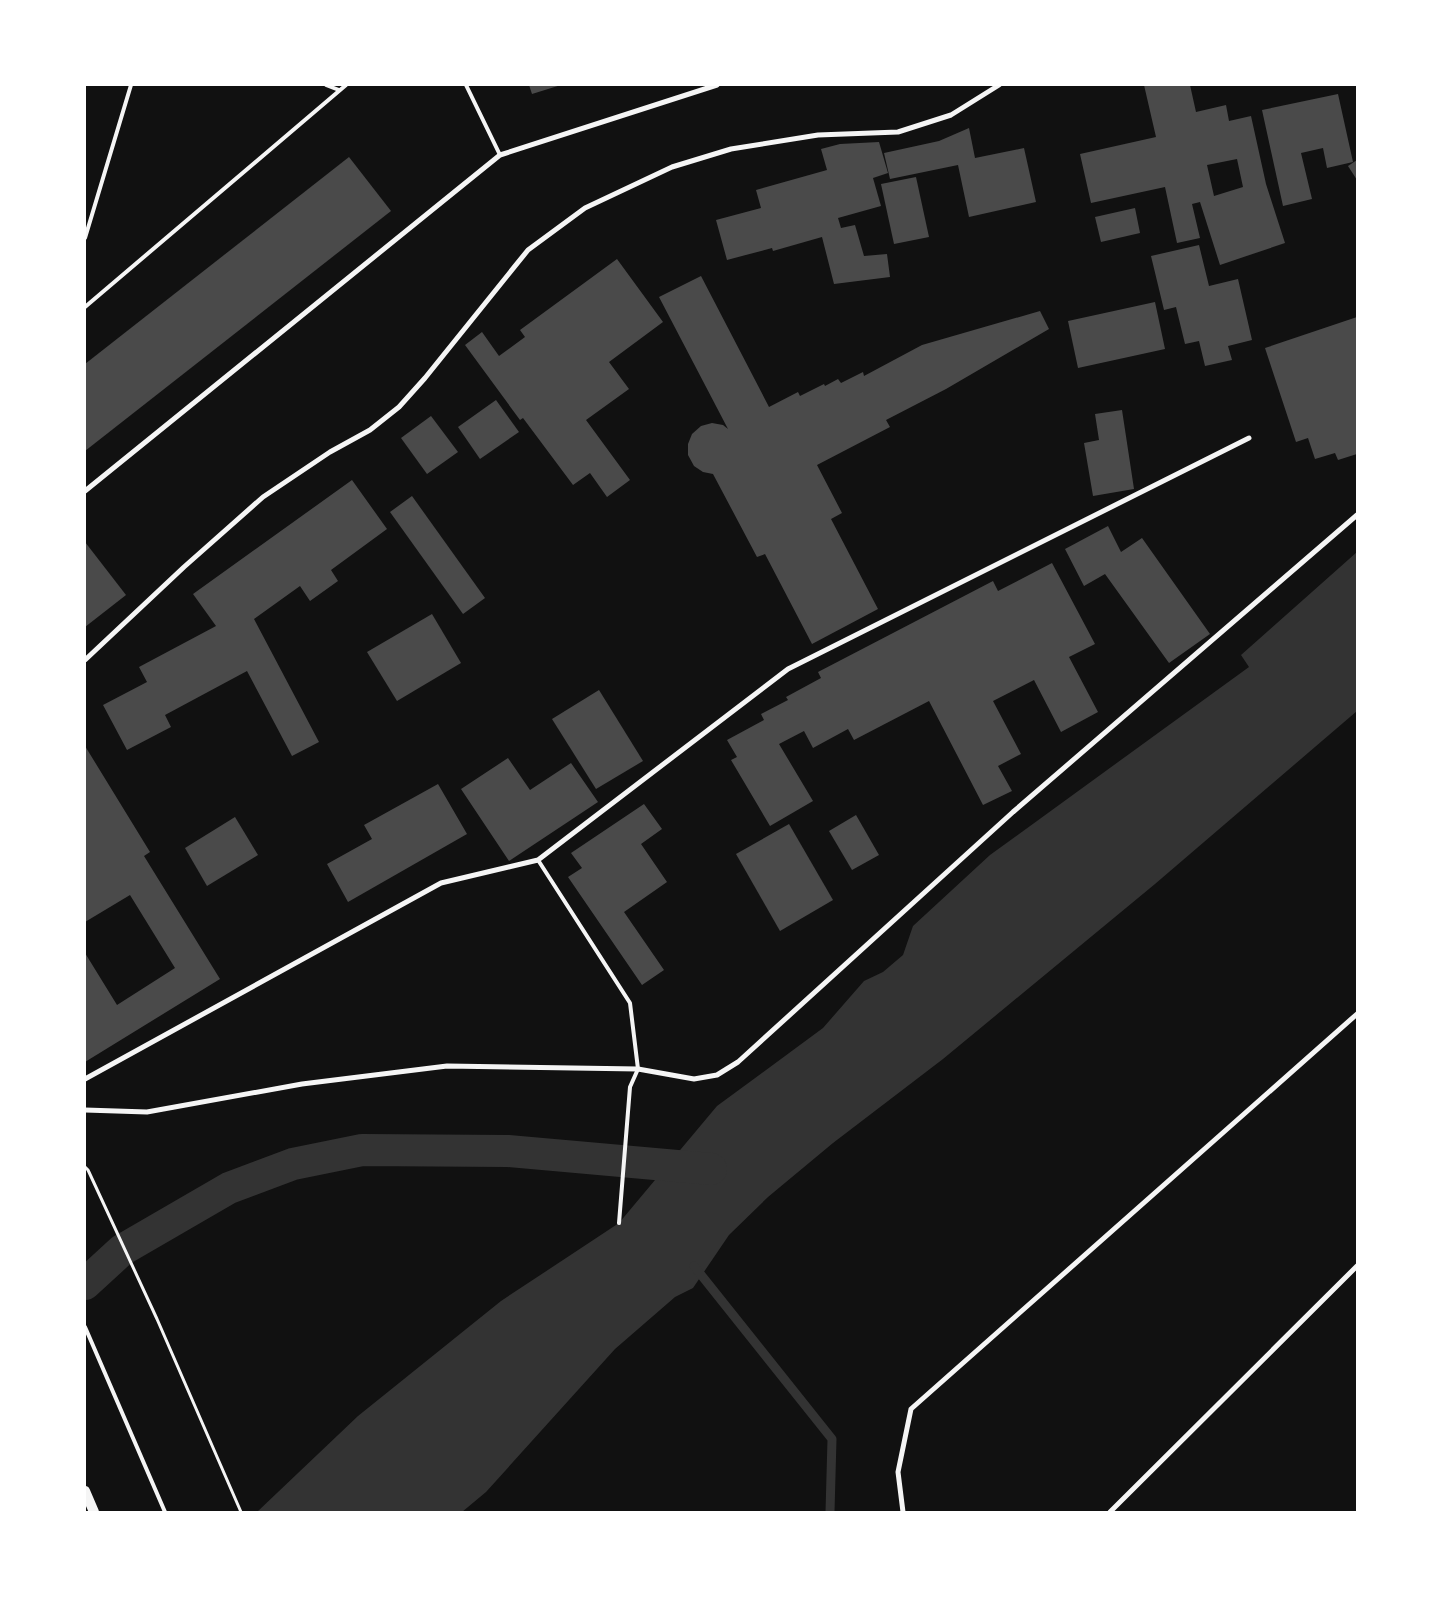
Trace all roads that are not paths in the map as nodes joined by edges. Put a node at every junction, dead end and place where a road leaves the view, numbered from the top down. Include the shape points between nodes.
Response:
1 (131, 85) edge
2 (326, 85) edge
3 (346, 85) edge
4 (466, 85) edge
5 (716, 85) edge
6 (999, 85) edge
7 (339, 90) junction
8 (500, 154) junction
9 (85, 238) edge
10 (85, 307) edge
11 (1248, 438) dead end
12 (85, 491) edge
13 (1357, 515) edge
14 (85, 660) edge
15 (538, 860) junction
16 (1357, 1014) edge
17 (638, 1070) junction
18 (85, 1079) edge
19 (85, 1110) edge
20 (619, 1222) dead end
21 (1357, 1266) edge
22 (85, 1327) edge
23 (85, 1491) edge
24 (94, 1512) edge
25 (165, 1512) edge
26 (903, 1512) edge
27 (1110, 1512) edge

1 - 9 lane
2 - 7 lane
3 - 7 lane
4 - 8 lane
5 - 8 street
6 - 14 street via 951,114 898,132 818,135 731,149 672,166 585,208 528,250 399,407 370,430 262,497
7 - 10 lane
8 - 12 street
11 - 15 street via 788,669
13 - 17 street via 1013,812 738,1062 717,1076 694,1079
15 - 17 lane via 630,1003
15 - 18 street via 441,882
16 - 26 street via 911,1409 898,1472
17 - 19 street via 447,1066 302,1084 147,1112
17 - 20 lane via 630,1087
21 - 27 street
22 - 25 lane
23 - 24 main road

